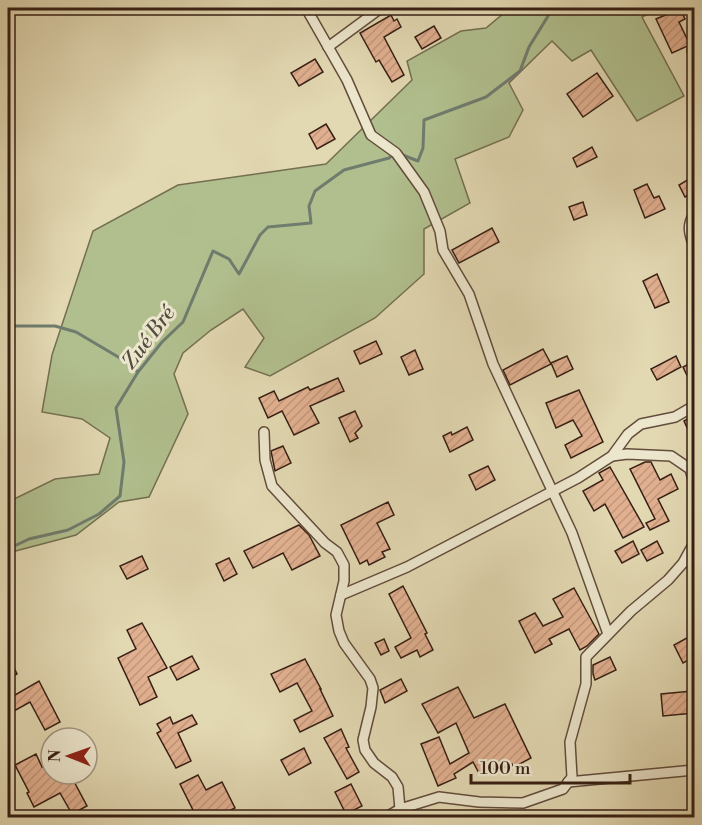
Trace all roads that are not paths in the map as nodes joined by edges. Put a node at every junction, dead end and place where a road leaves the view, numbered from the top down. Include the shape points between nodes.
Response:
1 (306, 8) edge
2 (381, 8) edge
3 (328, 47) junction
4 (694, 214) edge
5 (694, 248) edge
6 (694, 406) edge
7 (264, 432) dead end
8 (612, 456) junction
9 (694, 483) edge
10 (553, 492) junction
11 (694, 543) edge
12 (341, 595) junction
13 (608, 634) junction
14 (694, 770) edge
15 (568, 782) junction
16 (400, 809) junction
17 (385, 818) edge

1 - 3 street
2 - 3 street
3 - 10 street via 371,135 396,153 424,192 440,231 443,250 470,294 493,364
4 - 5 street via 689,232
6 - 8 street via 675,417 641,424
7 - 12 street via 265,460 272,486 337,552 344,565
8 - 9 street via 670,456 690,469
8 - 10 street
10 - 12 street via 407,567
10 - 13 street
11 - 13 street via 668,580
12 - 16 street via 336,615 339,631 373,688 363,740 365,750 398,787
13 - 15 street via 586,657 586,684 570,742 572,777
14 - 15 street
15 - 16 street via 563,789 523,803 439,797
16 - 17 street

